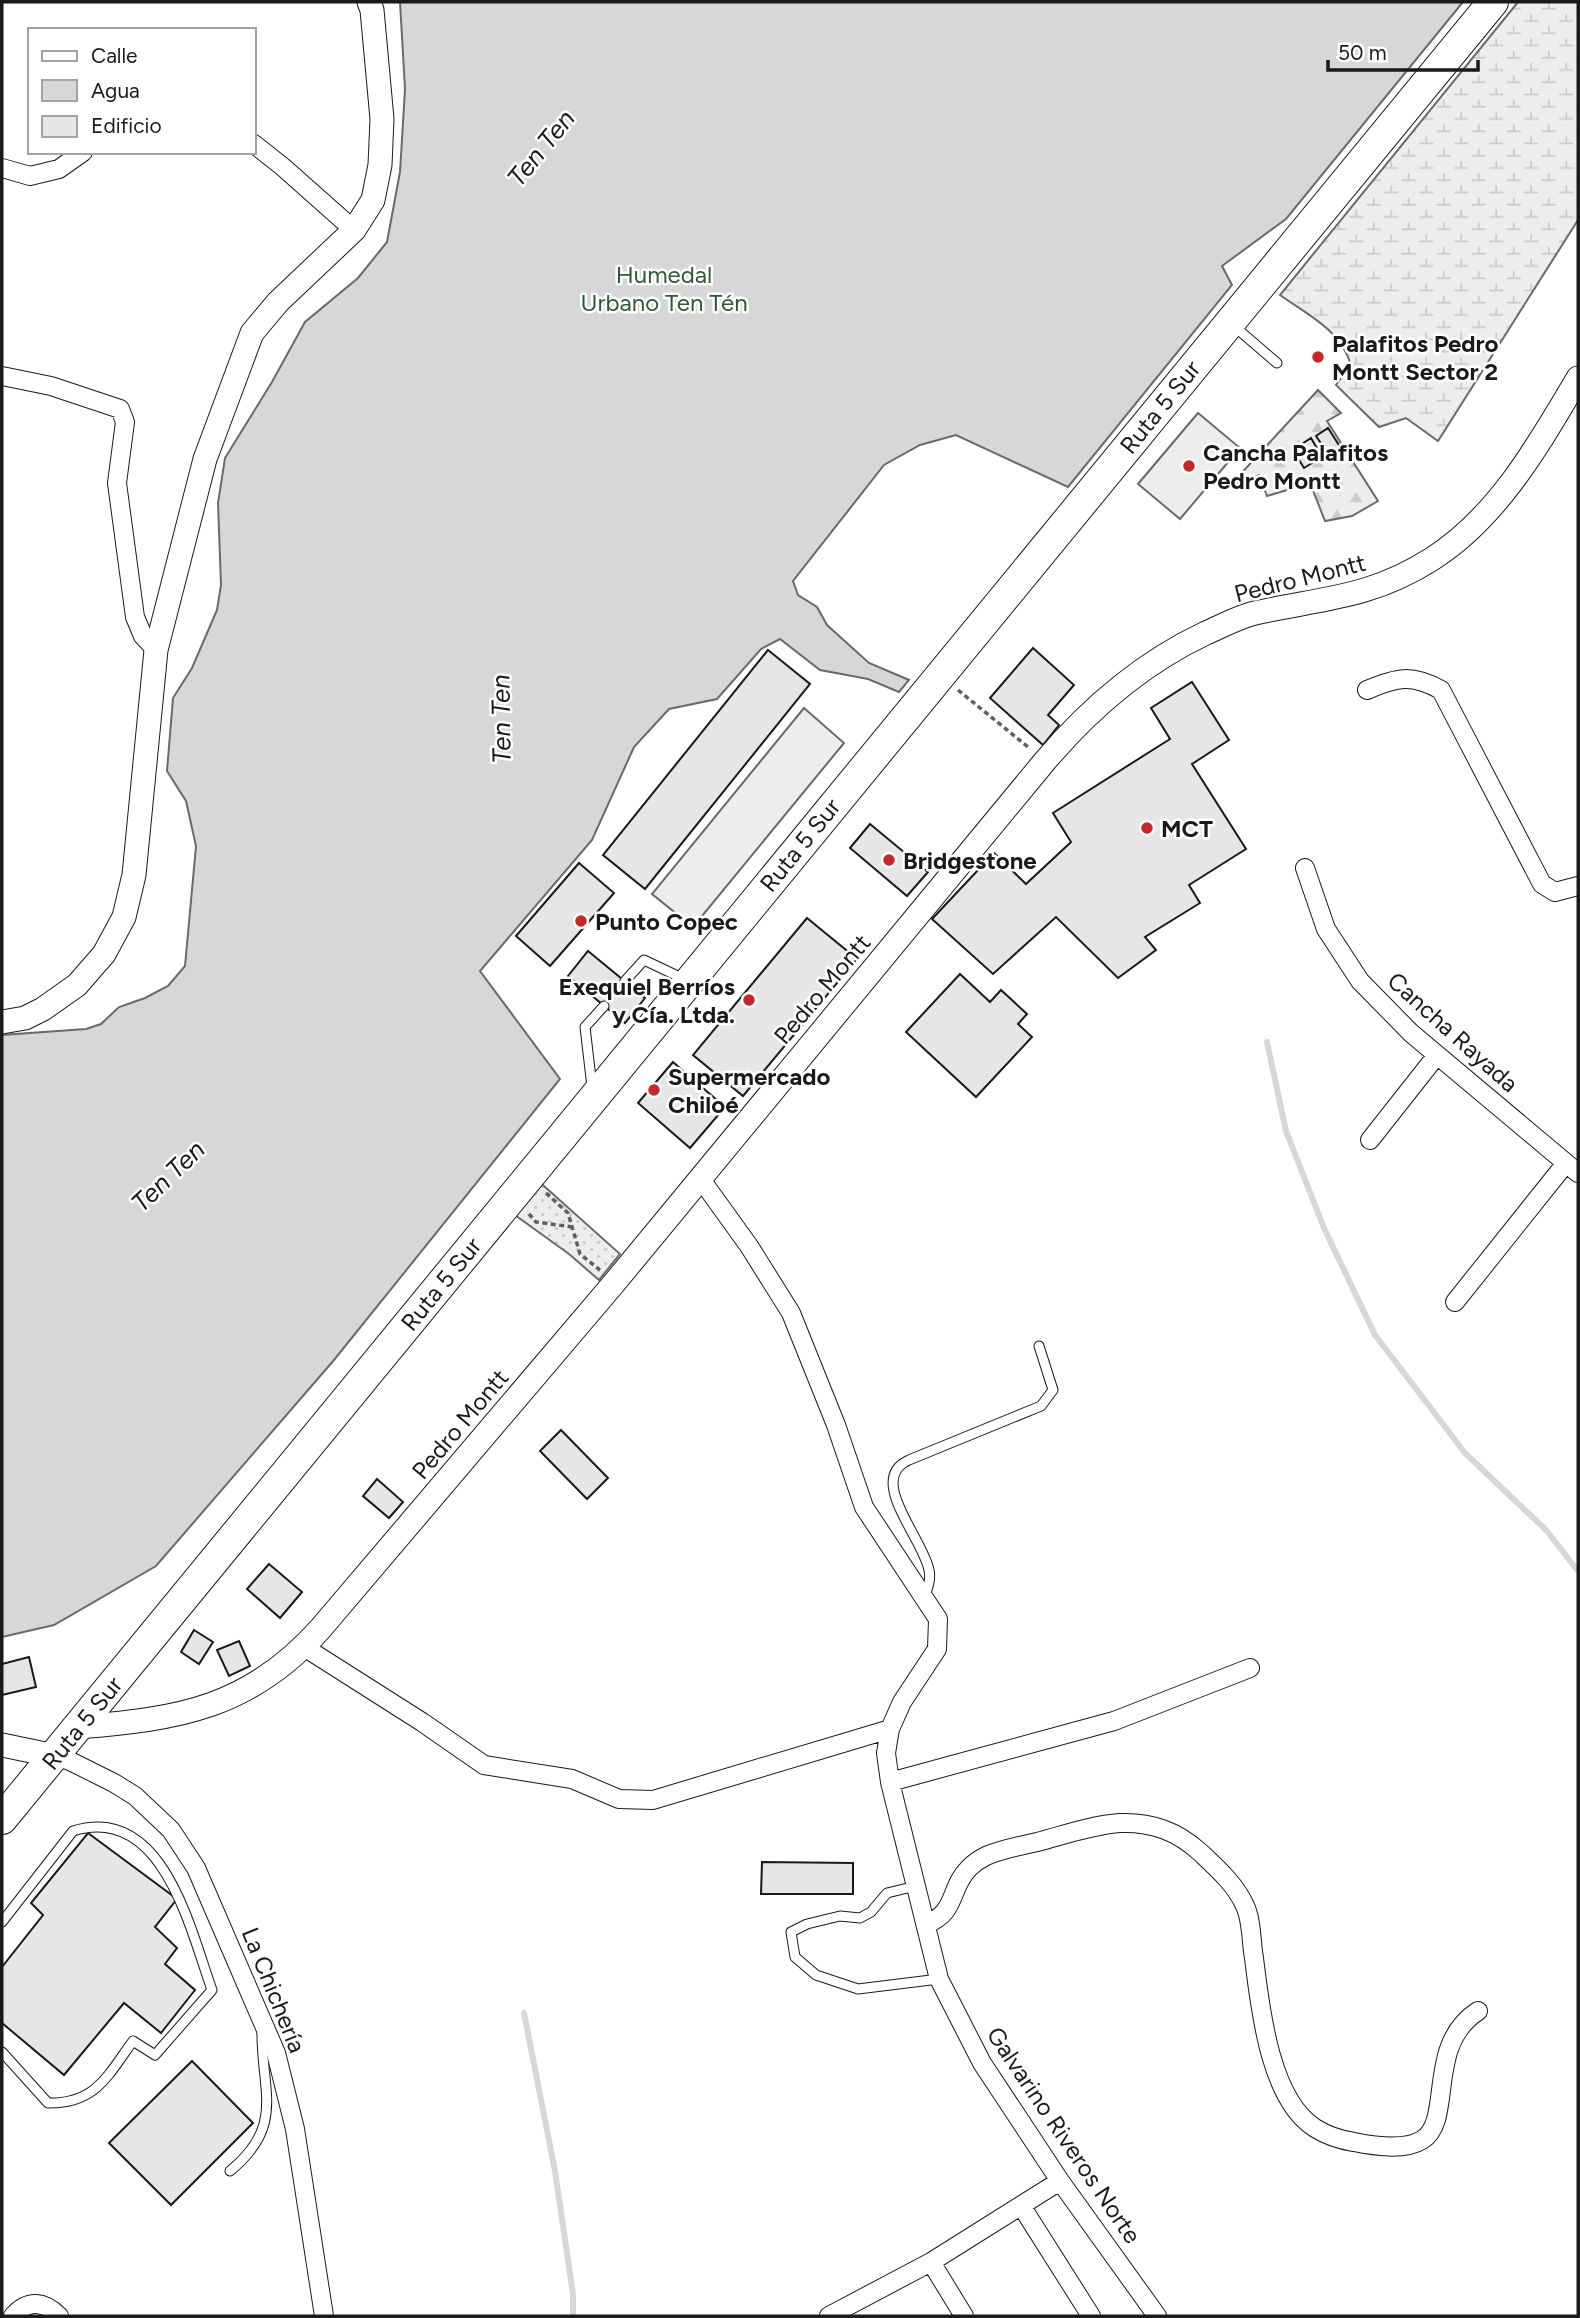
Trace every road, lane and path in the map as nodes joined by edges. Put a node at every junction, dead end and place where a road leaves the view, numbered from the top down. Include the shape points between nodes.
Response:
1 (369, 2) edge
2 (1493, 2) edge
3 (256, 146) edge
4 (80, 154) edge
5 (2, 168) edge
6 (354, 230) junction
7 (1230, 322) junction
8 (1277, 363) dead end
9 (2, 376) edge
10 (1578, 378) edge
11 (156, 650) junction
12 (941, 675) junction
13 (1367, 690) dead end
14 (1045, 761) junction
15 (1305, 868) dead end
16 (1578, 886) edge
17 (625, 981) dead end
18 (689, 981) junction
19 (604, 1006) dead end
20 (2, 1022) edge
21 (1437, 1055) junction
22 (593, 1098) junction
23 (1370, 1140) dead end
24 (1572, 1168) edge
25 (699, 1178) junction
26 (520, 1187) junction
27 (573, 1227) junction
28 (615, 1282) junction
29 (1455, 1302) dead end
30 (1039, 1346) dead end
31 (925, 1597) junction
32 (304, 1647) junction
33 (1250, 1668) dead end
34 (78, 1727) junction
35 (890, 1729) junction
36 (2, 1745) edge
37 (55, 1756) junction
38 (890, 1782) junction
39 (2, 1819) edge
40 (916, 1886) junction
41 (2, 1922) edge
42 (926, 1924) junction
43 (939, 1979) junction
44 (1478, 2011) dead end
45 (262, 2022) junction
46 (2, 2052) edge
47 (230, 2171) dead end
48 (1060, 2181) junction
49 (1022, 2207) junction
50 (931, 2262) junction
51 (839, 2314) edge
52 (13, 2316) edge
53 (59, 2316) edge
54 (324, 2316) edge
55 (964, 2316) edge
56 (1091, 2316) edge
57 (1157, 2316) edge

1 - 6 street via 382,119 380,164 373,200
2 - 7 highway, Ruta 5 Sur
3 - 6 street
4 - 5 street via 59,169 30,176
6 - 11 street via 252,333 205,459
7 - 8 lane
7 - 12 highway, Ruta 5 Sur
9 - 11 street via 51,386 120,409 125,422 117,483 135,617
10 - 14 street, Pedro Montt via 1491,508 1434,558 1364,591 1253,614 1196,638 1117,689
11 - 20 street via 134,875 124,917 104,954 77,985 43,1009
12 - 14 path
12 - 18 highway, Ruta 5 Sur
13 - 16 street via 1392,679 1410,678 1441,690 1542,884 1555,892
14 - 25 street, Pedro Montt
15 - 21 street, Cancha Rayada via 1326,929 1360,981
17 - 18 lane via 644,960
18 - 22 highway, Ruta 5 Sur
19 - 22 lane via 585,1027
21 - 23 street
21 - 24 street, Cancha Rayada
22 - 26 highway, Ruta 5 Sur
24 - 29 street
25 - 28 street, Pedro Montt
25 - 31 street, Galvarino Riveros Norte via 791,1313 864,1507
26 - 27 path via 568,1213
26 - 27 path via 536,1222
26 - 34 highway, Ruta 5 Sur
27 - 28 path via 580,1254
28 - 32 street, Pedro Montt
30 - 31 lane via 1053,1390 1041,1406 909,1460 894,1472 892,1492 929,1570
31 - 35 street, Galvarino Riveros Norte via 938,1619 937,1649
32 - 34 street, Pedro Montt via 266,1679 220,1703 170,1717
32 - 35 street via 484,1765 572,1779 619,1799 653,1800
33 - 38 street via 1114,1721
34 - 37 highway, Ruta 5 Sur
35 - 38 street, Galvarino Riveros Norte via 886,1753
36 - 37 street
37 - 39 highway, Ruta 5 Sur
37 - 45 street, La Chichería via 114,1783 171,1830 196,1868
38 - 40 street, Galvarino Riveros Norte
40 - 42 street, Galvarino Riveros Norte
40 - 43 lane via 887,1893 860,1918 840,1916 791,1932 795,1957 816,1975 858,1989
41 - 46 lane via 73,1831 89,1826 122,1830 153,1855 172,1880 212,1990 155,2055 133,2041 99,2087 69,2103 48,2103
42 - 43 street, Galvarino Riveros Norte
42 - 44 street via 943,1916 961,1877 990,1854 1118,1824 1166,1829 1215,1866 1246,1908 1260,2006 1274,2067 1288,2095 1313,2127 1356,2143 1406,2146 1431,2134 1450,2044 1462,2023
43 - 48 street, Galvarino Riveros Norte via 982,2063
45 - 47 lane via 267,2119 255,2144
45 - 54 street, La Chichería via 276,2053 295,2129
48 - 49 street
48 - 57 street, Galvarino Riveros Norte
49 - 50 street
49 - 56 street
50 - 51 street
50 - 55 street
52 - 53 street via 21,2307 38,2304

